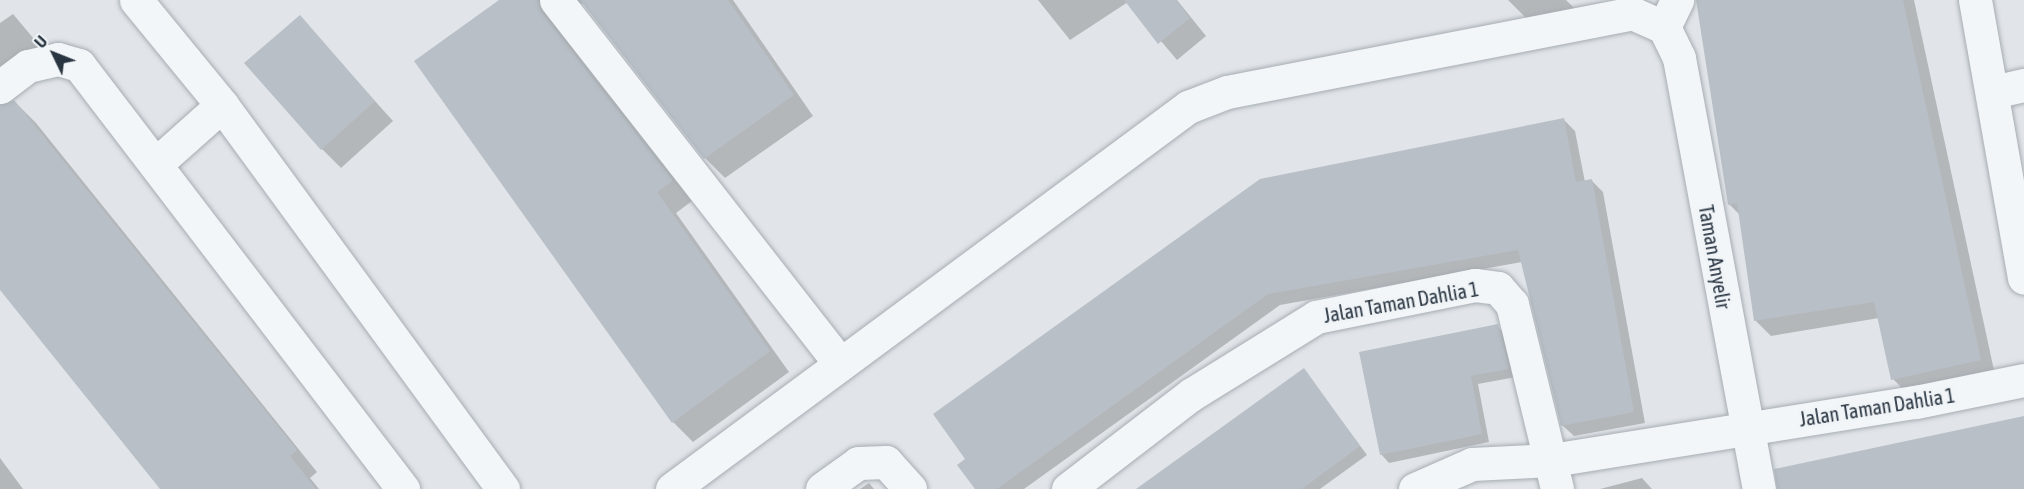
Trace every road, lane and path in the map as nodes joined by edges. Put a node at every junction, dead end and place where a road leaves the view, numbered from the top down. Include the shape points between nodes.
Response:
1 (136, 0) edge
2 (556, 0) edge
3 (1975, 0) edge
4 (1670, 14) edge
5 (2024, 85) edge
6 (0, 87) edge
7 (1993, 92) junction
8 (222, 105) junction
9 (157, 163) junction
10 (2024, 278) edge
11 (840, 364) junction
12 (2024, 380) edge
13 (1747, 428) junction
14 (1554, 474) edge
15 (404, 489) edge
16 (503, 489) edge
17 (672, 489) edge
18 (822, 489) edge
19 (910, 489) edge
20 (1068, 489) edge
21 (1415, 489) edge
22 (1759, 489) edge

1 - 8 street
2 - 11 street
3 - 7 street
4 - 11 street via 1632,13 1227,92 1188,107
4 - 13 street, Taman Anyelir
5 - 7 street
6 - 9 street via 28,66 58,58 79,65
7 - 10 street
8 - 9 street
8 - 16 street
9 - 15 street
11 - 17 street
12 - 13 street, Jalan Taman Dahlia 1 via 1916,402
13 - 14 street, Jalan Taman Dahlia 1
13 - 22 street, Taman Anyelir
14 - 20 street, Jalan Taman Dahlia 1 via 1512,304 1498,288 1475,285 1316,317 1192,394
14 - 21 street, Jalan Taman Dahlia 1 via 1472,464
18 - 19 street via 858,463 886,462

